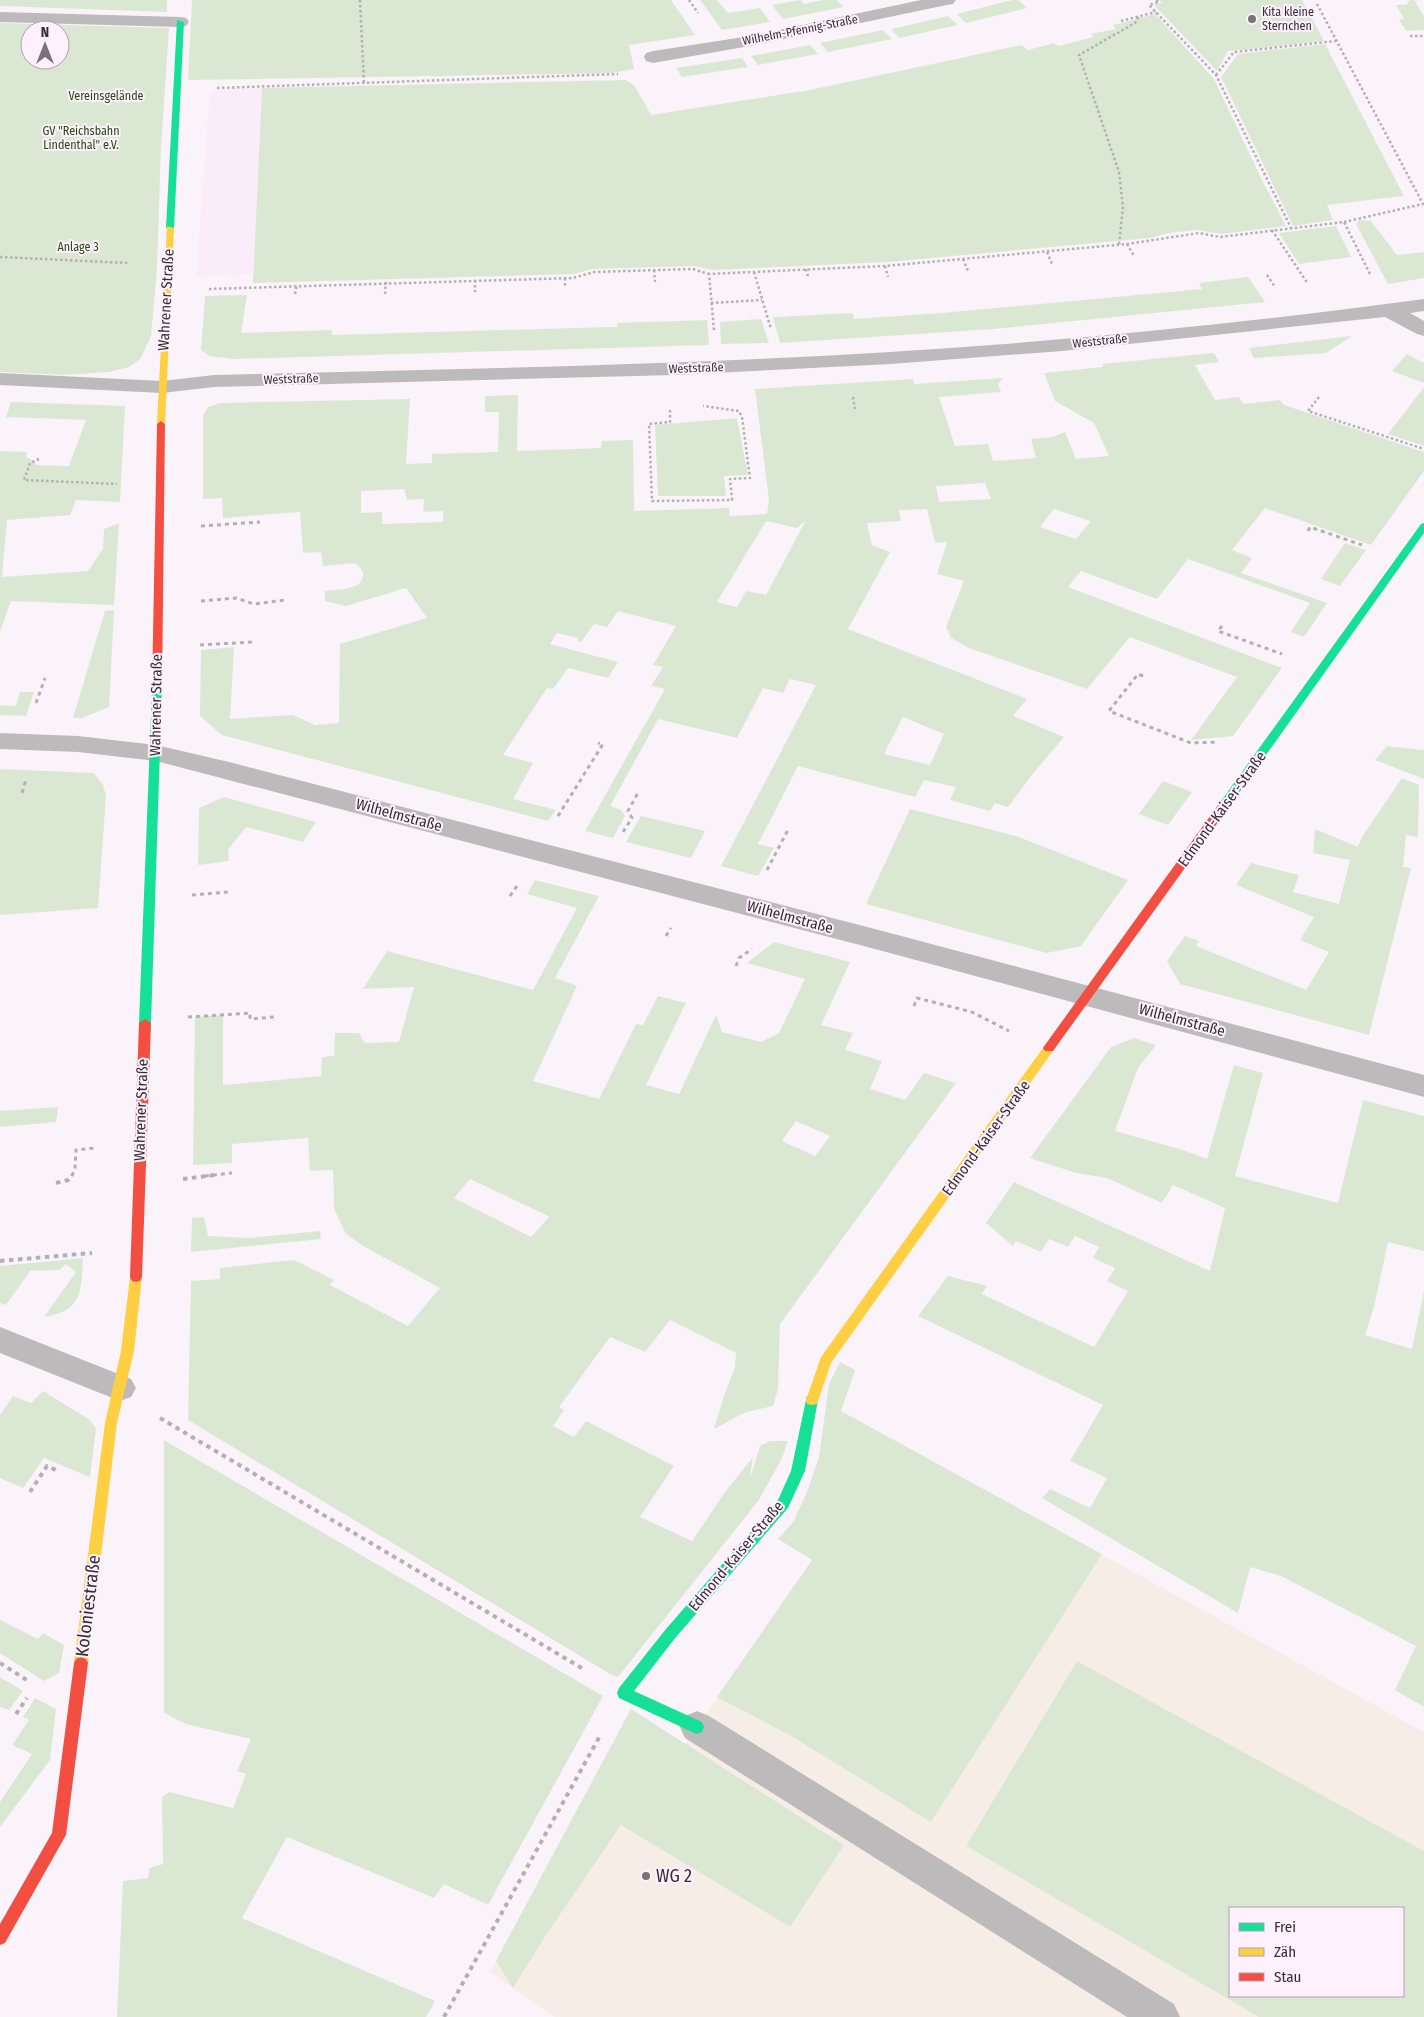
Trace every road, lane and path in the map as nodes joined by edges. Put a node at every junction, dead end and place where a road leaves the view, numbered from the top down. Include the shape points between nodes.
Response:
1 (360, 0) edge
2 (946, 0) edge
3 (1156, 0) edge
4 (1317, 4) dead end
5 (1156, 12) junction
6 (1139, 16) junction
7 (0, 17) edge
8 (1121, 21) dead end
9 (180, 22) joint
10 (1410, 36) dead end
11 (1424, 36) edge
12 (1336, 41) junction
13 (653, 57) joint
14 (1216, 75) junction
15 (364, 83) junction
16 (177, 90) junction
17 (1344, 222) junction
18 (1291, 228) junction
19 (1272, 230) junction
20 (1119, 244) junction
21 (1127, 244) junction
22 (1047, 252) junction
23 (1134, 256) dead end
24 (0, 257) edge
25 (963, 260) junction
26 (168, 263) junction
27 (1052, 264) dead end
28 (885, 266) junction
29 (806, 269) junction
30 (654, 270) junction
31 (968, 271) dead end
32 (754, 272) junction
33 (709, 274) junction
34 (808, 277) dead end
35 (888, 277) dead end
36 (565, 278) junction
37 (474, 280) junction
38 (386, 282) junction
39 (655, 282) dead end
40 (297, 285) junction
41 (565, 287) dead end
42 (166, 290) junction
43 (1313, 291) dead end
44 (474, 292) dead end
45 (296, 294) dead end
46 (386, 294) dead end
47 (762, 300) junction
48 (711, 304) junction
49 (1424, 305) edge
50 (1389, 310) junction
51 (714, 330) dead end
52 (1424, 330) edge
53 (773, 337) dead end
54 (0, 379) edge
55 (162, 387) junction
56 (1319, 397) dead end
57 (701, 406) dead end
58 (670, 410) dead end
59 (1424, 449) edge
60 (40, 459) dead end
61 (160, 481) junction
62 (260, 522) dead end
63 (197, 526) dead end
64 (1424, 526) edge
65 (1308, 531) dead end
66 (1369, 547) dead end
67 (286, 600) dead end
68 (197, 601) dead end
69 (1222, 626) dead end
70 (252, 642) dead end
71 (196, 646) dead end
72 (1289, 657) dead end
73 (1142, 676) dead end
74 (45, 678) dead end
75 (34, 709) dead end
76 (0, 741) edge
77 (1219, 742) dead end
78 (598, 743) dead end
79 (156, 753) junction
80 (639, 791) dead end
81 (554, 822) dead end
82 (789, 828) dead end
83 (619, 840) dead end
84 (763, 878) dead end
85 (228, 892) dead end
86 (187, 895) dead end
87 (1088, 995) junction
88 (914, 1006) dead end
89 (186, 1017) dead end
90 (274, 1022) dead end
91 (1009, 1031) dead end
92 (1424, 1086) edge
93 (98, 1147) dead end
94 (232, 1173) dead end
95 (182, 1179) dead end
96 (56, 1184) dead end
97 (93, 1253) dead end
98 (0, 1261) edge
99 (0, 1340) edge
100 (120, 1388) junction
101 (624, 1693) junction
102 (697, 1726) joint
103 (0, 1938) edge
104 (444, 2017) edge
105 (1161, 2017) edge

1 - 15 path
2 - 13 street, Wilhelm-Pfennig-Straße via 750,41
3 - 5 path via 1159,2 1150,5
4 - 12 path
5 - 6 path
5 - 14 path
6 - 8 path
6 - 20 path via 1135,22 1079,55 1119,172 1123,207
7 - 9 street
9 - 16 street, Wahrener Straße
10 - 11 path
12 - 14 path via 1234,52
12 - 17 path via 1423,204
13 - 15 path via 638,70 613,75
14 - 18 path
15 - 16 path
16 - 26 street, Wahrener Straße
17 - 18 path
17 - 50 path
18 - 19 path
19 - 21 path via 1221,239 1199,233
19 - 43 path
20 - 21 path
20 - 22 path
21 - 23 path
22 - 25 path
22 - 27 path
24 - 26 path
25 - 28 path
25 - 31 path
26 - 42 street, Wahrener Straße
28 - 29 path
28 - 35 path
29 - 32 path
29 - 34 path
30 - 33 path via 693,269
30 - 36 path via 594,272
30 - 39 path
32 - 33 path
32 - 47 path
33 - 48 path
36 - 37 path
36 - 41 path
37 - 38 path
37 - 44 path
38 - 40 path
38 - 46 path
40 - 42 path
40 - 45 path
42 - 55 street, Wahrener Straße
47 - 48 path
47 - 53 path
48 - 51 path
49 - 50 street, Weststraße
50 - 52 street
50 - 55 street, Weststraße via 1062,345 882,358 674,369 214,381
54 - 55 street, Weststraße
55 - 61 street, Wahrener Straße
56 - 59 path via 1308,410
57 - 58 path via 739,411 742,417 750,478 730,479 732,500 652,501 649,424 670,422
60 - 61 path via 30,463 24,480 121,484
61 - 79 street, Wahrener Straße
62 - 63 path
64 - 87 street, Edmond-Kaiser-Straße
65 - 66 path via 1310,527
67 - 68 path via 254,604 236,598
69 - 72 path via 1218,631
70 - 71 path
73 - 77 path via 1138,674 1109,712 1191,743
74 - 75 path
76 - 79 street, Wilhelmstraße via 78,744
78 - 81 path via 603,744
79 - 87 street, Wilhelmstraße
79 - 100 street, Wahrener Straße via 135,1302
80 - 83 path via 628,811 632,818
82 - 84 path
85 - 86 path
87 - 92 street, Wilhelmstraße
87 - 101 street, Edmond-Kaiser-Straße via 825,1361 814,1391 798,1471 783,1504 671,1633
88 - 91 path via 918,998 972,1012
89 - 90 path via 250,1013 250,1019 274,1017
93 - 96 path via 76,1150 73,1176
94 - 95 path
97 - 98 path
99 - 100 street
100 - 101 path via 162,1420
100 - 103 street, Koloniestraße via 111,1423 59,1836
101 - 102 street
101 - 104 path
102 - 105 street

